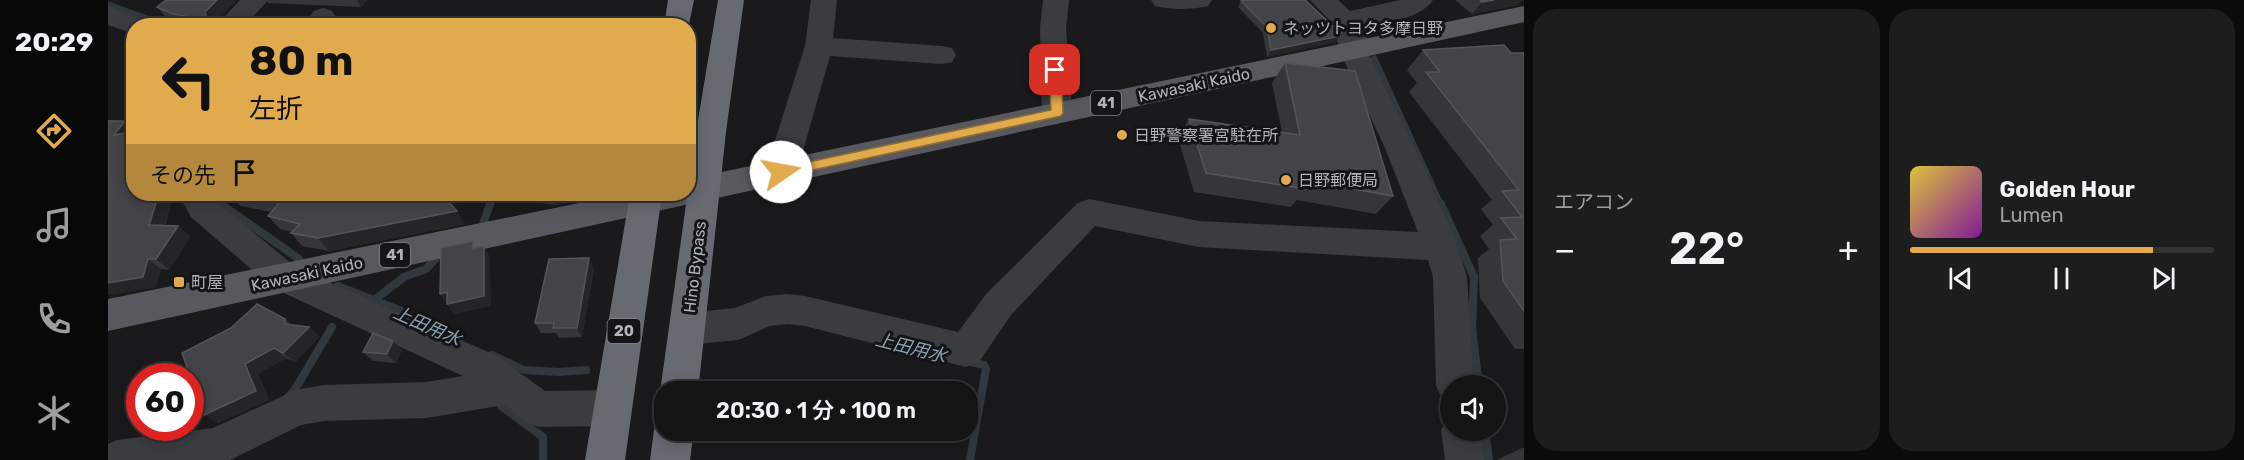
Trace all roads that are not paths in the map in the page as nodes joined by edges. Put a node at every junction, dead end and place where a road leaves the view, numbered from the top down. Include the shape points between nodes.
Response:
1 (255, 0) edge
2 (681, 0) edge
3 (731, 0) edge
4 (824, 0) edge
5 (1056, 0) edge
6 (1164, 0) edge
7 (1199, 0) edge
8 (1323, 0) edge
9 (1420, 0) edge
10 (1524, 14) edge
11 (237, 18) edge
12 (678, 18) edge
13 (1345, 21) junction
14 (819, 46) junction
15 (1354, 52) junction
16 (942, 55) dead end
17 (1057, 113) junction
18 (696, 167) edge
19 (781, 172) junction
20 (696, 190) edge
21 (198, 201) edge
22 (627, 201) edge
23 (644, 201) edge
24 (691, 201) edge
25 (1441, 247) junction
26 (285, 278) junction
27 (108, 315) edge
28 (687, 329) junction
29 (1454, 375) edge
30 (680, 381) edge
31 (508, 387) junction
32 (613, 408) junction
33 (673, 441) edge
34 (1462, 441) edge
35 (117, 460) edge
36 (605, 460) edge
37 (670, 460) edge
38 (1465, 460) edge

1 - 11 street
2 - 12 highway
3 - 18 highway, Hino Bypass
4 - 14 street
5 - 17 street via 1053,28
6 - 7 street
8 - 13 street
9 - 13 street via 1403,9
10 - 15 main road, Kawasaki Kaido / 41
13 - 15 street
14 - 16 street
14 - 19 street
15 - 17 main road, Kawasaki Kaido / 41
15 - 25 street
17 - 19 main road, Kawasaki Kaido / 41
19 - 20 main road, Kawasaki Kaido / 41
21 - 26 street
22 - 26 main road, Kawasaki Kaido / 41
23 - 32 highway, 20
24 - 28 highway, Hino Bypass
25 - 28 street via 1199,234 1089,212 999,304 966,350 787,309 766,311 738,324
25 - 29 street via 1450,277
26 - 27 main road, Kawasaki Kaido / 41
26 - 31 street via 482,367
28 - 30 highway, Hino Bypass
31 - 32 street via 539,408
31 - 35 street via 427,400 296,408 213,447
32 - 36 highway, 20
33 - 37 highway
34 - 38 street

